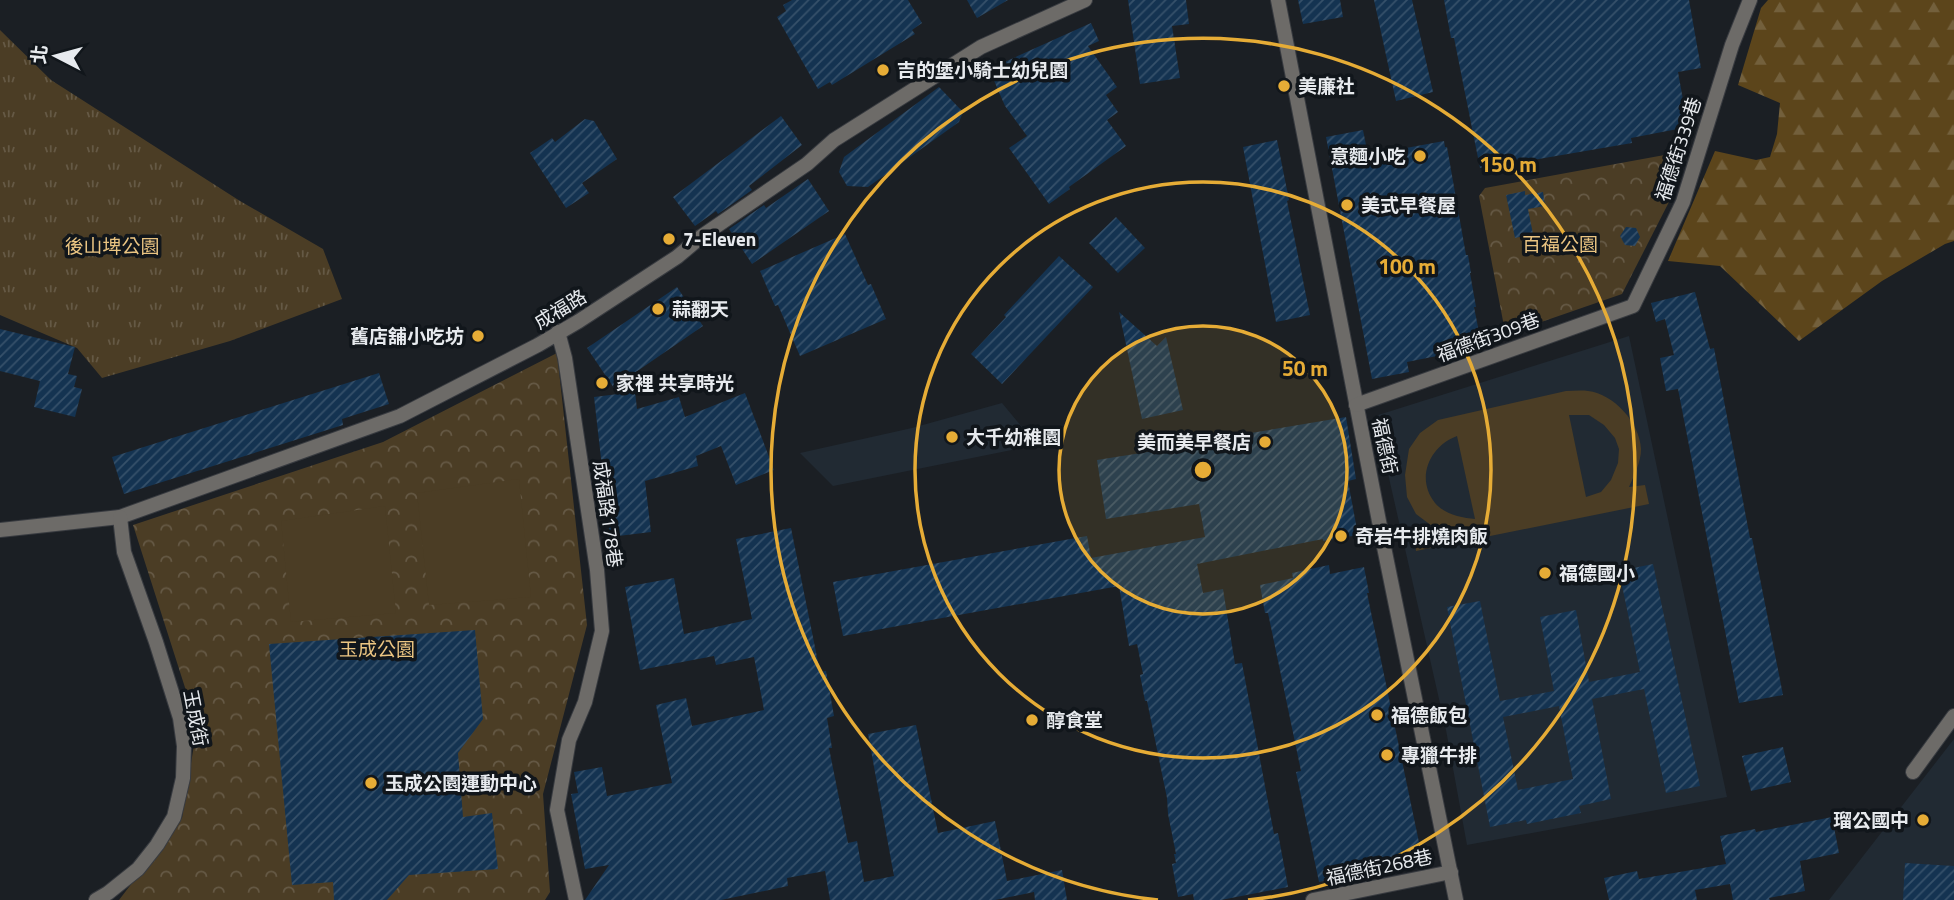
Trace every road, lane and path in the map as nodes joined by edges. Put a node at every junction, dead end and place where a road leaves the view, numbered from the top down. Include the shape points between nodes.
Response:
1 (1085, 0) edge
2 (1278, 0) edge
3 (1750, 0) edge
4 (1633, 306) joint
5 (558, 332) junction
6 (1356, 405) junction
7 (120, 517) junction
8 (0, 530) edge
9 (1954, 716) edge
10 (1913, 772) dead end
11 (1451, 872) junction
12 (96, 900) edge
13 (576, 900) edge
14 (1313, 900) edge
15 (1456, 900) edge

1 - 5 street, 成福路 via 981,47 834,140 677,257
2 - 6 street, 福德街
3 - 4 street, 福德街339巷 via 1683,202
4 - 6 street, 福德街309巷
5 - 7 street, 成福路 via 400,416
5 - 13 street, 成福路178巷 via 595,557 602,631 585,702 569,740 557,810
6 - 11 street, 福德街
7 - 8 street, 成福路
7 - 12 street, 玉成街 via 124,552 180,718 183,778 174,817 157,845 138,869
9 - 10 street
11 - 14 street, 福德街268巷
11 - 15 street, 福德街

